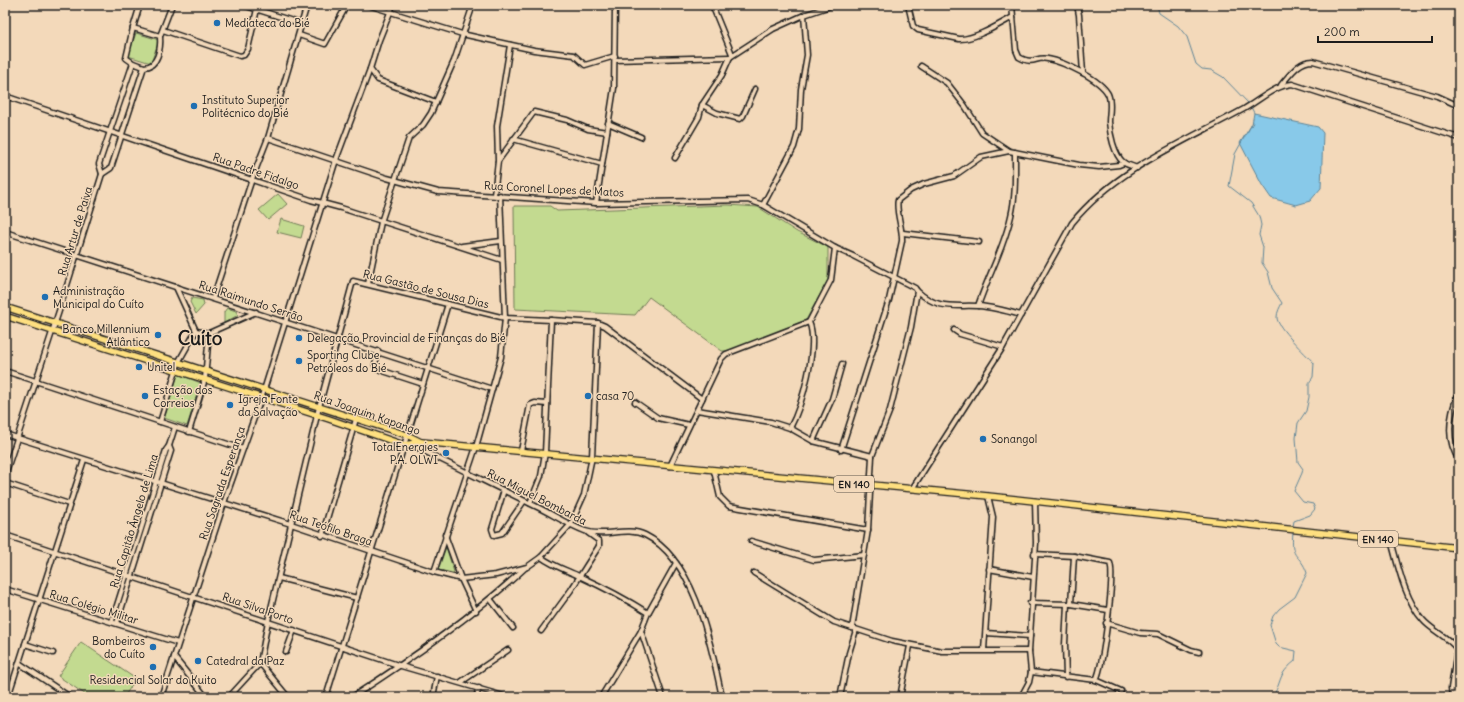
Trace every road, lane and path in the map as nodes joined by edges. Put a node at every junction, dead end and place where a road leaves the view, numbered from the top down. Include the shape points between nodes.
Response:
1 (140, 5) edge
2 (172, 5) edge
3 (242, 5) edge
4 (307, 5) edge
5 (347, 5) edge
6 (368, 5) edge
7 (393, 5) edge
8 (464, 5) edge
9 (612, 5) edge
10 (615, 5) edge
11 (712, 5) edge
12 (833, 5) edge
13 (908, 5) edge
14 (1012, 5) edge
15 (1077, 5) edge
16 (472, 6) edge
17 (256, 7) edge
18 (825, 7) edge
19 (390, 13) junction
20 (804, 15) junction
21 (1013, 17) junction
22 (302, 24) junction
23 (133, 28) junction
24 (163, 30) junction
25 (462, 34) junction
26 (299, 35) junction
27 (160, 36) junction
28 (510, 45) junction
29 (731, 55) junction
30 (615, 58) junction
31 (133, 63) junction
32 (922, 66) dead end
33 (144, 67) junction
34 (370, 68) junction
35 (1083, 73) junction
36 (1281, 85) junction
37 (755, 89) dead end
38 (5, 96) edge
39 (436, 102) junction
40 (702, 106) junction
41 (1459, 106) edge
42 (608, 123) junction
43 (110, 131) junction
44 (607, 132) junction
45 (123, 135) junction
46 (268, 138) junction
47 (641, 138) dead end
48 (1459, 138) edge
49 (513, 139) junction
50 (1009, 151) junction
51 (1016, 152) junction
52 (675, 158) dead end
53 (336, 160) junction
54 (498, 161) junction
55 (1124, 163) junction
56 (602, 164) junction
57 (1137, 168) junction
58 (102, 174) junction
59 (252, 179) junction
60 (395, 180) junction
61 (494, 195) junction
62 (500, 195) junction
63 (324, 203) junction
64 (596, 203) junction
65 (763, 205) junction
66 (381, 222) junction
67 (5, 232) edge
68 (902, 233) junction
69 (501, 241) junction
70 (979, 242) dead end
71 (459, 247) junction
72 (835, 248) junction
73 (76, 254) junction
74 (502, 260) junction
75 (894, 277) junction
76 (368, 284) junction
77 (176, 287) junction
78 (917, 291) junction
79 (213, 298) junction
80 (448, 304) junction
81 (978, 306) junction
82 (7, 308) edge
83 (256, 312) junction
84 (1021, 315) junction
85 (5, 316) edge
86 (505, 318) junction
87 (551, 320) junction
88 (285, 321) junction
89 (56, 322) junction
90 (809, 322) junction
91 (598, 323) junction
92 (954, 330) dead end
93 (196, 331) junction
94 (52, 332) junction
95 (209, 333) junction
96 (336, 338) junction
97 (118, 343) junction
98 (1003, 347) junction
99 (115, 351) junction
100 (378, 351) junction
101 (179, 361) junction
102 (842, 364) dead end
103 (428, 367) junction
104 (176, 370) junction
105 (207, 370) junction
106 (5, 371) edge
107 (205, 379) junction
108 (35, 381) junction
109 (423, 384) junction
110 (492, 389) junction
111 (264, 390) junction
112 (1459, 392) edge
113 (261, 397) junction
114 (287, 397) junction
115 (702, 399) junction
116 (298, 400) junction
117 (635, 402) dead end
118 (547, 404) junction
119 (284, 405) junction
120 (319, 407) junction
121 (294, 408) junction
122 (697, 410) junction
123 (317, 415) junction
124 (356, 419) junction
125 (160, 422) junction
126 (689, 425) junction
127 (175, 427) junction
128 (354, 427) junction
129 (790, 428) junction
130 (188, 432) junction
131 (5, 434) edge
132 (407, 435) junction
133 (17, 438) junction
134 (813, 441) junction
135 (422, 442) junction
136 (404, 445) junction
137 (412, 445) junction
138 (476, 447) junction
139 (243, 449) junction
140 (842, 450) junction
141 (521, 451) junction
142 (545, 453) junction
143 (872, 456) junction
144 (592, 458) junction
145 (84, 460) junction
146 (1459, 460) edge
147 (670, 466) junction
148 (467, 471) junction
149 (714, 471) junction
150 (5, 475) edge
151 (158, 483) junction
152 (5, 484) edge
153 (870, 485) junction
154 (912, 489) junction
155 (504, 490) junction
156 (988, 496) junction
157 (1035, 500) junction
158 (524, 501) junction
159 (224, 503) junction
160 (530, 503) junction
161 (69, 504) junction
162 (146, 522) junction
163 (291, 524) junction
164 (571, 524) junction
165 (868, 530) junction
166 (586, 532) junction
167 (5, 535) edge
168 (445, 535) junction
169 (322, 536) junction
170 (1391, 540) junction
171 (751, 541) dead end
172 (135, 548) junction
173 (1459, 548) edge
174 (140, 549) junction
175 (55, 551) junction
176 (371, 552) junction
177 (1034, 554) junction
178 (864, 555) junction
179 (1074, 556) junction
180 (541, 557) junction
181 (676, 563) junction
182 (527, 567) junction
183 (989, 569) junction
184 (434, 572) junction
185 (754, 573) dead end
186 (127, 575) junction
187 (132, 576) junction
188 (579, 576) junction
189 (1033, 577) junction
190 (279, 578) junction
191 (461, 579) junction
192 (5, 588) edge
193 (193, 596) junction
194 (357, 598) junction
195 (40, 599) junction
196 (491, 600) junction
197 (118, 602) junction
198 (123, 603) junction
199 (1030, 604) junction
200 (1069, 604) junction
201 (1108, 610) junction
202 (476, 611) junction
203 (648, 613) junction
204 (112, 621) junction
205 (268, 621) junction
206 (117, 623) junction
207 (1106, 623) junction
208 (513, 628) dead end
209 (854, 629) junction
210 (294, 630) junction
211 (540, 631) dead end
212 (642, 631) junction
213 (986, 633) junction
214 (1030, 636) junction
215 (178, 643) junction
216 (25, 644) junction
217 (342, 646) junction
218 (910, 646) junction
219 (508, 650) dead end
220 (984, 650) junction
221 (1029, 651) junction
222 (286, 652) dead end
223 (1199, 652) dead end
224 (53, 653) dead end
225 (174, 657) junction
226 (19, 663) junction
227 (260, 663) junction
228 (401, 666) junction
229 (1031, 672) junction
230 (437, 676) junction
231 (1066, 677) junction
232 (1096, 680) junction
233 (461, 682) junction
234 (480, 688) junction
235 (1121, 691) dead end
236 (63, 695) edge
237 (8, 697) edge
238 (70, 697) edge
239 (161, 697) edge
240 (206, 697) edge
241 (229, 697) edge
242 (288, 697) edge
243 (326, 697) edge
244 (352, 697) edge
245 (434, 697) edge
246 (476, 697) edge
247 (507, 697) edge
248 (601, 697) edge
249 (663, 697) edge
250 (722, 697) edge
251 (840, 697) edge
252 (900, 697) edge
253 (1021, 697) edge
254 (1452, 697) edge

1 - 23 street
2 - 24 street
3 - 17 street
4 - 22 street
5 - 26 street via 326,44
6 - 19 street
7 - 19 street, Rua Sagrada Esperança
8 - 16 street
9 - 10 street
10 - 30 street
11 - 29 street
12 - 18 street
13 - 21 street via 913,26 918,30 959,39 966,39 993,28
14 - 21 street
15 - 35 street
16 - 25 street
17 - 22 street
17 - 24 street via 248,49 240,56
18 - 20 street
19 - 25 street
19 - 34 street, Rua Sagrada Esperança
20 - 29 street
20 - 65 street via 807,54 800,88 799,129 794,147
21 - 35 street via 1019,57 1032,62 1048,59
22 - 26 street
23 - 27 street
23 - 31 street via 126,58
24 - 27 street
25 - 28 street
25 - 39 street via 454,61
26 - 46 street
27 - 33 street via 160,47 154,64
28 - 30 street via 574,55 586,65
28 - 54 street via 497,126
29 - 30 street
29 - 40 street via 722,75
30 - 42 street via 614,88
31 - 33 street
31 - 43 street
32 - 50 street via 947,83 982,133
33 - 45 street
34 - 39 street via 378,80
34 - 53 street, Rua Sagrada Esperança
35 - 55 street via 1108,95 1112,138
36 - 41 street via 1300,64 1313,61 1437,96
36 - 48 street via 1301,86
36 - 57 street via 1257,102
37 - 40 street via 740,119
38 - 43 street, Rua Padre Fidalgo
39 - 60 street via 423,125 409,138
40 - 52 street via 699,117
42 - 44 street
42 - 47 street
43 - 45 street, Rua Padre Fidalgo
43 - 58 street via 99,164
44 - 49 street via 588,130 567,120 534,112
44 - 56 street
45 - 58 street via 111,168
45 - 59 street, Rua Padre Fidalgo
46 - 53 street, Rua Coronel Lopes de Matos
46 - 59 street
49 - 54 street
49 - 56 street
50 - 51 street
50 - 68 street via 981,157 954,176 911,190 898,200 897,204
51 - 55 street via 1079,165 1099,167
51 - 81 street via 1011,218 999,258
53 - 60 street, Rua Coronel Lopes de Matos
53 - 63 street, Rua Sagrada Esperança
54 - 61 street
55 - 57 street
56 - 64 street
57 - 84 street via 1106,189 1072,223
58 - 73 street, Rua Artur de Paiva
59 - 63 street, Rua Padre Fidalgo
59 - 79 street
60 - 61 street, Rua Coronel Lopes de Matos via 438,192
60 - 66 street
61 - 62 street, Rua Coronel Lopes de Matos
62 - 64 street, Rua Coronel Lopes de Matos
62 - 69 street
63 - 66 street, Rua Padre Fidalgo
63 - 88 street, Rua Sagrada Esperança
64 - 65 street, Rua Coronel Lopes de Matos via 748,200
65 - 72 street, Rua Coronel Lopes de Matos
66 - 71 street, Rua Padre Fidalgo
66 - 76 street
67 - 73 street, Rua Raimundo Serrão
68 - 70 street
68 - 75 street
69 - 71 street
69 - 74 street
71 - 74 street, Rua Padre Fidalgo
72 - 75 street, Rua Coronel Lopes de Matos
72 - 90 street via 830,280
73 - 77 street, Rua Raimundo Serrão
73 - 89 street, Rua Artur de Paiva
74 - 86 street
75 - 78 street, Rua Coronel Lopes de Matos
75 - 140 street via 883,321
76 - 80 street, Rua Gastão de Sousa Dias
76 - 96 street, Rua Gastão de Sousa Dias via 354,281 351,283
77 - 79 street, Rua Raimundo Serrão
77 - 93 street
78 - 81 street, Rua Coronel Lopes de Matos via 926,299 938,304 951,307
78 - 143 street via 911,327 890,410
79 - 83 street, Rua Raimundo Serrão
80 - 86 street, Rua Gastão de Sousa Dias
80 - 103 street
81 - 84 street, Rua Coronel Lopes de Matos
82 - 85 main road
82 - 89 main road, Rua Joaquim Kapango / EN 140
83 - 88 street, Rua Raimundo Serrão
83 - 95 street
84 - 98 street
85 - 94 main road, Rua Joaquim Kapango / EN 140
86 - 87 street, Rua Gastão de Sousa Dias
86 - 110 street via 501,357
87 - 91 street, Rua Gastão de Sousa Dias
87 - 118 street
88 - 96 street, Rua Raimundo Serrão
88 - 111 street, Rua Sagrada Esperança
89 - 94 street, Rua Artur de Paiva
89 - 97 main road, Rua Joaquim Kapango / EN 140
90 - 115 street via 726,354
90 - 129 street via 812,334 805,390 800,409
91 - 115 street
91 - 144 street, Rua Teófilo Braga
92 - 98 street
93 - 95 street
93 - 101 street
94 - 99 main road, Rua Joaquim Kapango / EN 140
94 - 108 street, Rua Artur de Paiva
95 - 105 street
96 - 100 street, Rua Raimundo Serrão
96 - 120 street, Rua Gastão de Sousa Dias
97 - 99 main road
97 - 101 main road, Rua Joaquim Kapango / EN 140
98 - 154 street
99 - 104 main road, Rua Joaquim Kapango / EN 140
100 - 103 street, Rua Raimundo Serrão
100 - 109 street via 374,365 377,369
101 - 104 street
101 - 105 main road, Rua Joaquim Kapango / EN 140
102 - 134 street via 832,400
103 - 109 street
103 - 110 street, Rua Raimundo Serrão
104 - 107 main road, Rua Joaquim Kapango / EN 140
104 - 125 street
105 - 107 street
105 - 111 main road, Rua Joaquim Kapango / EN 140
106 - 108 street
107 - 113 main road, Rua Joaquim Kapango / EN 140
107 - 130 street
108 - 125 street
108 - 133 street, Rua Artur de Paiva
109 - 132 street
110 - 138 street
111 - 113 street, Rua Sagrada Esperança
111 - 114 main road, Rua Joaquim Kapango / EN 140
112 - 146 street via 1450,428 1451,440
113 - 119 main road, Rua Joaquim Kapango / EN 140
113 - 139 street, Rua Sagrada Esperança
114 - 116 main road, Rua Joaquim Kapango / EN 140
114 - 119 main road
115 - 122 street
116 - 120 main road, Rua Joaquim Kapango / EN 140
116 - 121 main road
117 - 126 street via 662,420
118 - 141 street via 530,405
118 - 142 street
119 - 121 main road, Rua Joaquim Kapango / EN 140
120 - 123 street, Rua Gastão de Sousa Dias
120 - 124 main road, Rua Joaquim Kapango / EN 140
121 - 123 main road, Rua Joaquim Kapango / EN 140
122 - 126 street
122 - 129 street via 771,422
123 - 128 main road, Rua Joaquim Kapango / EN 140
123 - 163 street, Rua Gastão de Sousa Dias
124 - 128 street
124 - 132 main road, Rua Joaquim Kapango / EN 140
125 - 127 street
126 - 147 street
127 - 130 street
127 - 151 street, Rua Capitão Ângelo de Lima
128 - 136 main road, Rua Joaquim Kapango / EN 140
128 - 169 street
129 - 134 street
130 - 139 street
131 - 133 street, Rua Teófilo Braga
132 - 135 main road, Rua Joaquim Kapango / EN 140
132 - 136 street
133 - 145 street, Rua Teófilo Braga
133 - 150 street, Rua Artur de Paiva
134 - 140 street
135 - 137 main road, Rua Joaquim Kapango / EN 140
135 - 138 main road, EN 140
136 - 137 main road, Rua Joaquim Kapango / EN 140
136 - 176 street
137 - 148 street, Rua Miguel Bombarda
138 - 141 main road, EN 140
138 - 148 street
139 - 159 street, Rua Sagrada Esperança
140 - 143 street
141 - 142 main road, EN 140
142 - 144 main road, EN 140
142 - 160 street via 541,476
143 - 153 street
144 - 147 main road, EN 140
144 - 164 street, Rua Teófilo Braga via 584,495
145 - 151 street, Rua Teófilo Braga
145 - 161 street
147 - 149 main road, EN 140
148 - 155 street, Rua Miguel Bombarda
148 - 168 street
149 - 153 main road, EN 140
149 - 165 street via 720,497 729,506
151 - 159 street, Rua Teófilo Braga
151 - 162 street, Rua Capitão Ângelo de Lima
152 - 161 street
153 - 154 main road, EN 140
153 - 165 street
154 - 156 main road, EN 140
155 - 158 street, Rua Miguel Bombarda
155 - 158 street via 492,530 494,535 502,534
156 - 157 main road, EN 140
156 - 183 street via 993,517
157 - 170 main road, EN 140
157 - 177 street
158 - 160 street, Rua Miguel Bombarda
159 - 163 street, Rua Teófilo Braga
159 - 193 street, Rua Sagrada Esperança
160 - 164 street, Rua Miguel Bombarda
161 - 175 street
162 - 172 street, Rua Capitão Ângelo de Lima
162 - 174 street, Rua Capitão Ângelo de Lima
163 - 169 street, Rua Teófilo Braga
163 - 190 street, Rua Gastão de Sousa Dias
164 - 166 street, Rua Miguel Bombarda
164 - 180 street, Rua Teófilo Braga
165 - 178 street
166 - 181 street, Rua Miguel Bombarda via 632,532 645,535 658,544
166 - 188 street via 600,544
167 - 175 street, Rua Silva Porto
168 - 184 street
168 - 191 street
169 - 176 street, Rua Teófilo Braga
170 - 173 main road, EN 140
170 - 254 street via 1413,606 1422,620 1455,645 1457,650
171 - 178 street via 814,560
172 - 174 street
172 - 186 street, Rua Capitão Ângelo de Lima
174 - 187 street, Rua Capitão Ângelo de Lima
175 - 186 street, Rua Silva Porto
175 - 195 street
176 - 184 street, Rua Teófilo Braga
176 - 194 street
177 - 179 street
177 - 189 street
178 - 209 street
179 - 200 street
179 - 201 street via 1110,563
180 - 182 street, Rua Teófilo Braga
180 - 188 street via 552,565
181 - 203 street
181 - 250 street, Rua Miguel Bombarda via 691,590 706,629
182 - 191 street, Rua Teófilo Braga via 496,575
182 - 196 street
183 - 189 street
183 - 213 street
184 - 191 street, Rua Teófilo Braga
185 - 209 street via 828,619
186 - 187 street, Rua Silva Porto
186 - 197 street, Rua Capitão Ângelo de Lima
187 - 193 street, Rua Silva Porto
187 - 198 street, Rua Capitão Ângelo de Lima
188 - 203 street
188 - 211 street
189 - 199 street
190 - 194 street
190 - 205 street, Rua Gastão de Sousa Dias
191 - 202 street
192 - 195 street, Rua Colégio Militar
193 - 205 street, Rua Silva Porto
193 - 215 street, Rua Sagrada Esperança
194 - 217 street
195 - 204 street, Rua Colégio Militar
195 - 216 street
196 - 202 street
196 - 208 street
197 - 198 street
197 - 204 street, Rua Capitão Ângelo de Lima
198 - 206 street, Rua Capitão Ângelo de Lima
199 - 200 street
199 - 214 street
200 - 201 street
200 - 231 street via 1064,644
201 - 207 street
202 - 228 street
203 - 212 street
204 - 206 street, Rua Colégio Militar
205 - 210 street, Rua Silva Porto
205 - 227 street, Rua Gastão de Sousa Dias
206 - 215 street, Rua Colégio Militar
207 - 223 street via 1140,633 1158,634
207 - 232 street via 1102,658
209 - 218 street
209 - 251 street
210 - 217 street, Rua Silva Porto
210 - 222 street
212 - 248 street
212 - 249 street
213 - 214 street
213 - 220 street
214 - 221 street
215 - 225 street, Rua Sagrada Esperança
216 - 224 street
216 - 226 street
217 - 228 street, Rua Silva Porto
217 - 243 street
218 - 220 street via 942,651
218 - 252 street
219 - 233 street
220 - 221 street
221 - 229 street
225 - 239 street, Rua Sagrada Esperança
225 - 240 street
226 - 236 street
226 - 237 street
227 - 241 street
227 - 242 street
228 - 230 street, Rua Silva Porto
228 - 244 street
229 - 231 street
229 - 253 street
230 - 233 street, Rua Silva Porto
230 - 245 street
231 - 232 street
232 - 235 street
233 - 234 street, Rua Silva Porto
234 - 246 street
234 - 247 street, Rua Silva Porto
236 - 238 street

